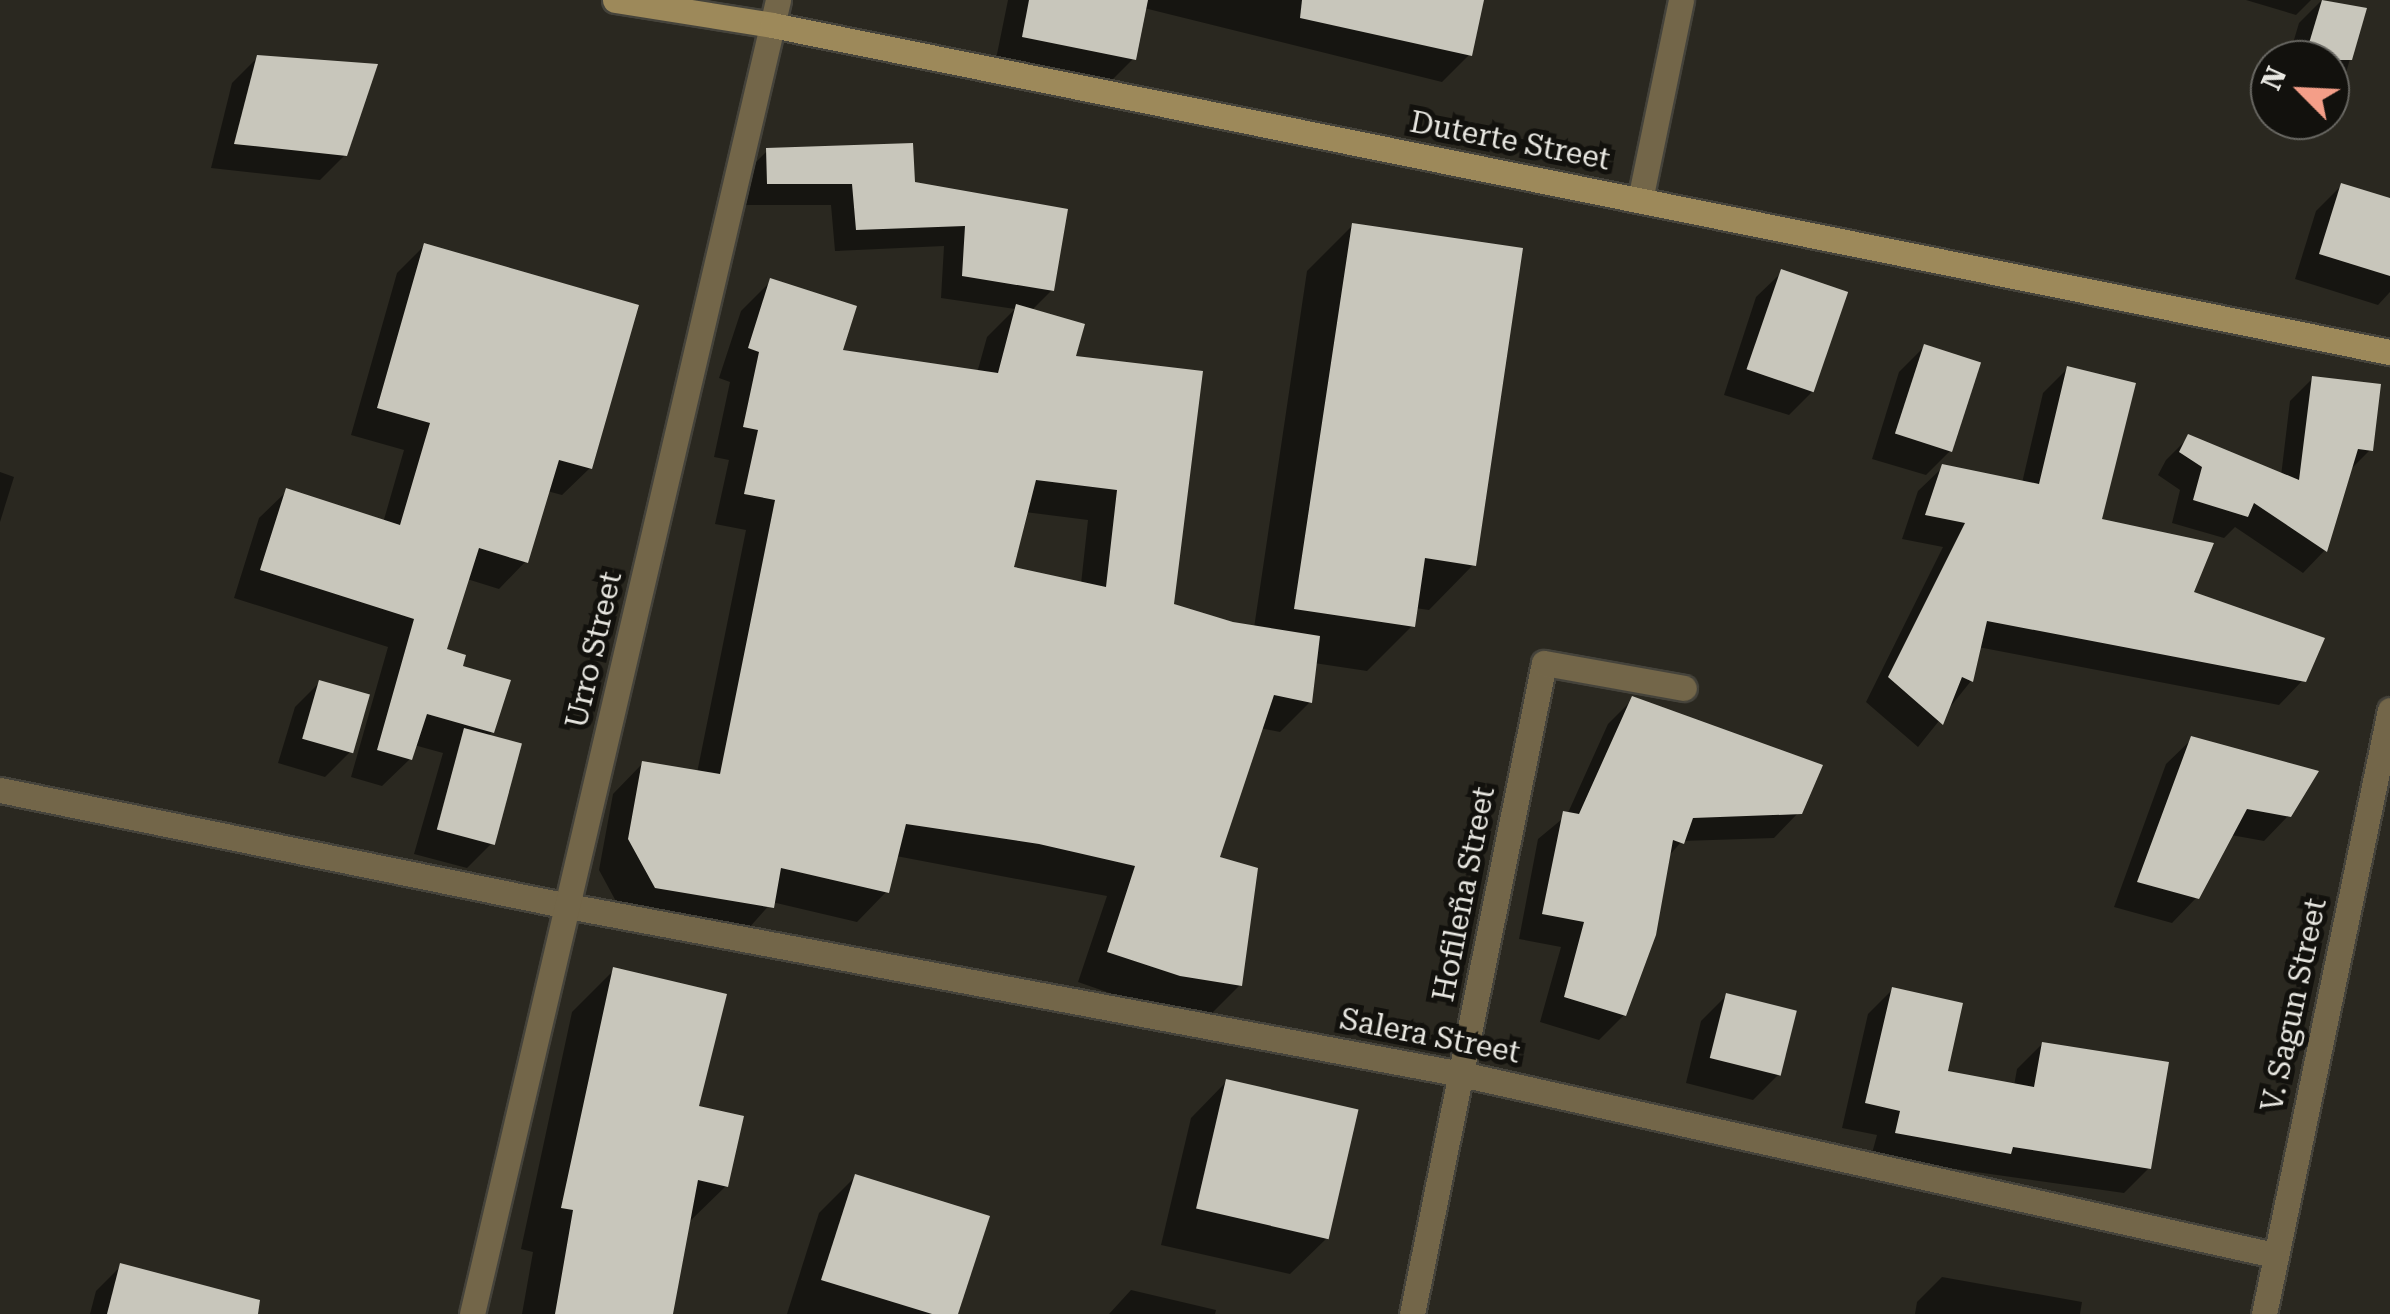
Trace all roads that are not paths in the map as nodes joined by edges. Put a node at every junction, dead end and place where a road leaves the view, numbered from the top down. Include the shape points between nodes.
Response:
1 (615, 0) edge
2 (1681, 0) edge
3 (775, 12) edge
4 (1640, 200) junction
5 (2390, 352) edge
6 (1684, 688) dead end
7 (2390, 710) edge
8 (0, 790) edge
9 (568, 906) junction
10 (1461, 1074) junction
11 (2274, 1256) junction
12 (472, 1314) edge
13 (1412, 1314) edge
14 (2264, 1314) edge

1 - 3 main road, Duterte Street
2 - 4 street
3 - 4 main road, Duterte Street
3 - 9 street, Urro Street
4 - 5 main road, Duterte Street
6 - 10 street, Hofileña Street via 1544,663
7 - 11 street, V. Sagun Street
8 - 9 street, Salera Street
9 - 10 street, Salera Street
9 - 12 street, Urro Street
10 - 11 street, Salera Street
10 - 13 street, Hofileña Street
11 - 14 street, V. Sagun Street

